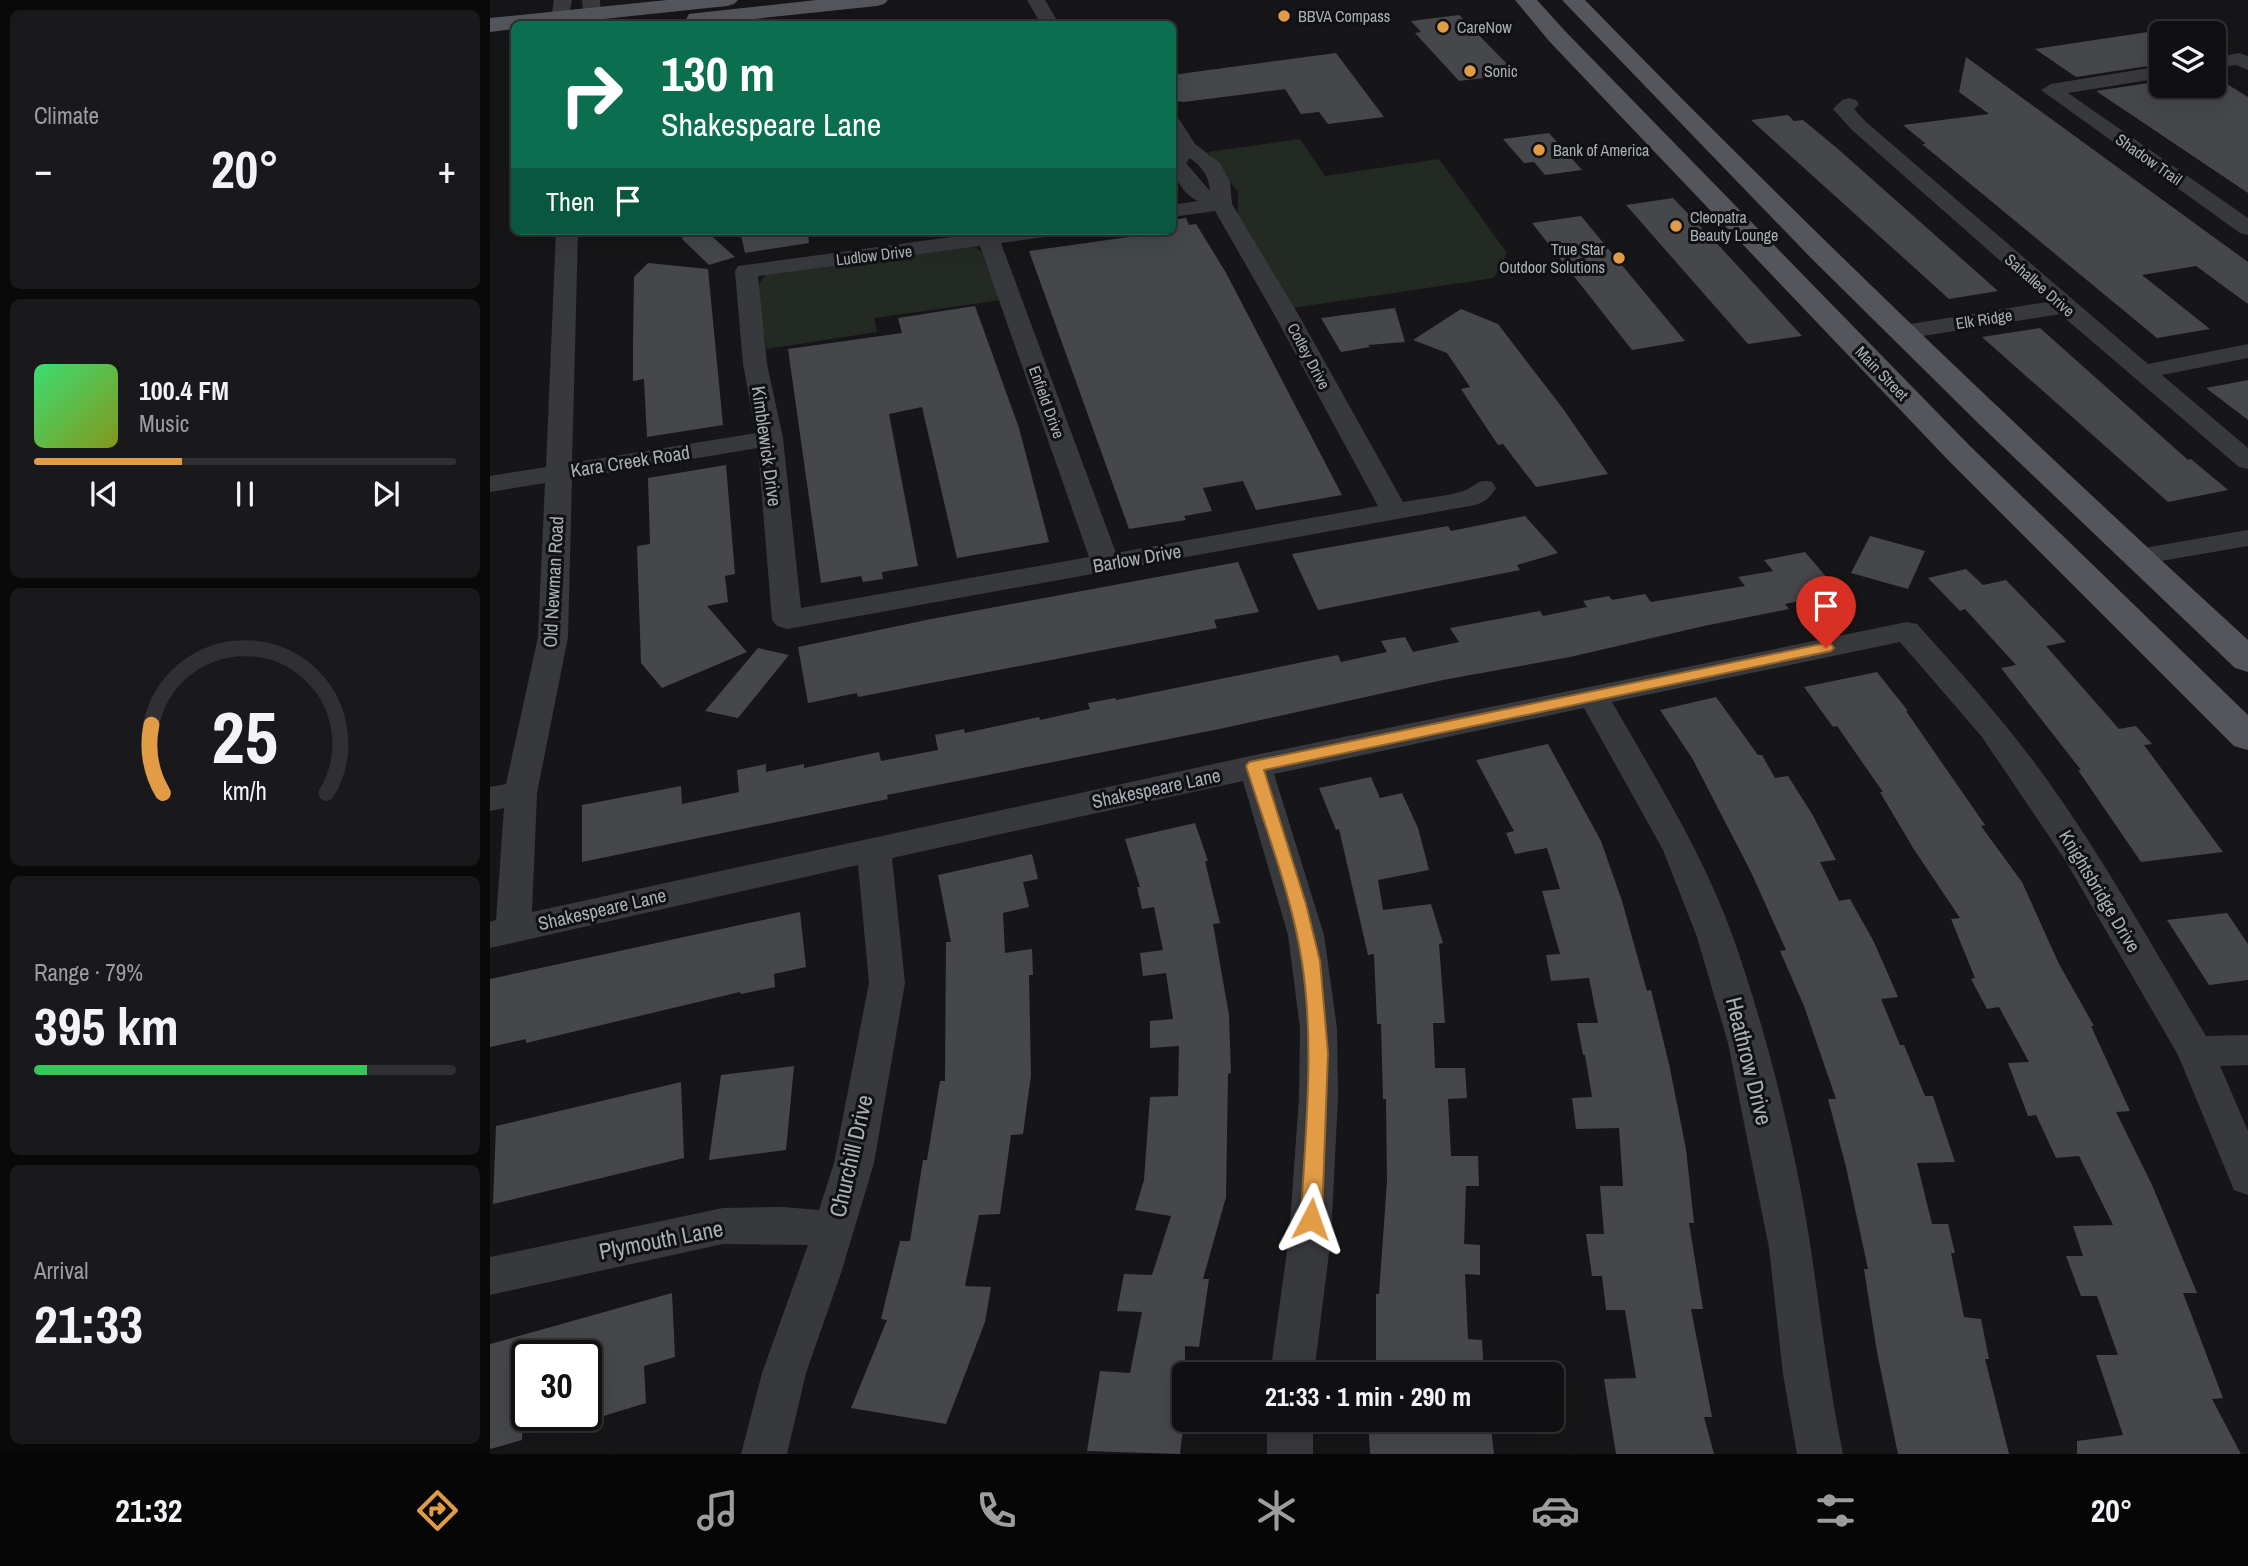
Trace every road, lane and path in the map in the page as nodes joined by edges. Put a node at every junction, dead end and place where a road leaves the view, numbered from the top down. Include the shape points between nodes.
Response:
1 (727, 0) edge
2 (877, 0) edge
3 (1036, 0) edge
4 (1527, 0) edge
5 (1573, 0) edge
6 (589, 13) edge
7 (564, 14) edge
8 (517, 21) edge
9 (678, 21) edge
10 (1048, 21) edge
11 (511, 22) edge
12 (490, 25) edge
13 (511, 39) edge
14 (490, 42) edge
15 (2149, 74) edge
16 (1849, 104) dead end
17 (1176, 129) edge
18 (1176, 162) edge
19 (1176, 164) edge
20 (1221, 204) junction
21 (1176, 210) edge
22 (2248, 229) edge
23 (568, 235) edge
24 (1020, 235) edge
25 (989, 240) junction
26 (746, 271) joint
27 (2065, 306) junction
28 (1907, 335) junction
29 (1857, 347) junction
30 (2248, 351) edge
31 (2141, 372) junction
32 (770, 438) junction
33 (2248, 461) edge
34 (559, 473) junction
35 (490, 484) edge
36 (1483, 488) dead end
37 (1394, 510) junction
38 (2248, 538) edge
39 (2138, 558) junction
40 (1106, 564) junction
41 (787, 620) joint
42 (1907, 631) joint
43 (2248, 660) edge
44 (1592, 695) junction
45 (2248, 737) edge
46 (1255, 766) junction
47 (505, 796) edge
48 (874, 850) junction
49 (501, 932) edge
50 (2248, 1050) edge
51 (2194, 1051) junction
52 (2248, 1178) edge
53 (834, 1228) junction
54 (490, 1276) edge
55 (1294, 1362) edge
56 (1290, 1432) edge
57 (764, 1454) edge
58 (1290, 1454) edge
59 (1820, 1454) edge

1 - 6 main road
2 - 9 main road
3 - 10 street
4 - 29 main road, Main Street
5 - 28 main road via 1701,135
6 - 7 main road
7 - 8 main road
11 - 12 main road
13 - 14 main road
15 - 22 street, Shadow Trail via 2051,90
16 - 27 street, Sahallee Drive via 1843,109 1859,126
17 - 18 street, Cotley Drive via 1188,148
19 - 20 street, Cotley Drive via 1200,194
20 - 21 street
20 - 37 street, Cotley Drive
23 - 34 street, Old Newman Road
24 - 25 street, Ludlow Drive
25 - 26 street, Ludlow Drive
25 - 40 street, Enfield Drive
26 - 32 street, Kimblewick Drive via 755,364
27 - 28 street, Elk Ridge
27 - 31 street, Sahallee Drive
28 - 29 main road
28 - 39 main road
29 - 45 main road, Main Street
30 - 31 street
31 - 33 street, Sahallee Drive
32 - 34 street, Kara Creek Road
32 - 41 street, Kimblewick Drive
34 - 35 street, Kara Creek Road
34 - 47 street, Old Newman Road via 553,637
36 - 37 street, Barlow Drive via 1475,497
37 - 40 street, Barlow Drive
38 - 39 street
39 - 43 main road
40 - 41 street, Barlow Drive
42 - 44 street, Shakespeare Lane
42 - 51 street, Knightsbridge Drive via 1993,730 2037,790
44 - 46 street, Shakespeare Lane
44 - 59 street, Heathrow Drive via 1680,850 1719,950 1747,1043 1790,1248
46 - 48 street, Shakespeare Lane
46 - 55 street via 1311,961 1319,1053 1308,1265
47 - 49 street, Old Newman Road
48 - 49 street, Shakespeare Lane
48 - 53 street, Churchill Drive via 887,983 854,1163
50 - 51 street
51 - 52 street, Knightsbridge Drive
53 - 54 street, Plymouth Lane via 723,1226
53 - 57 street, Churchill Drive via 785,1373
56 - 58 street

